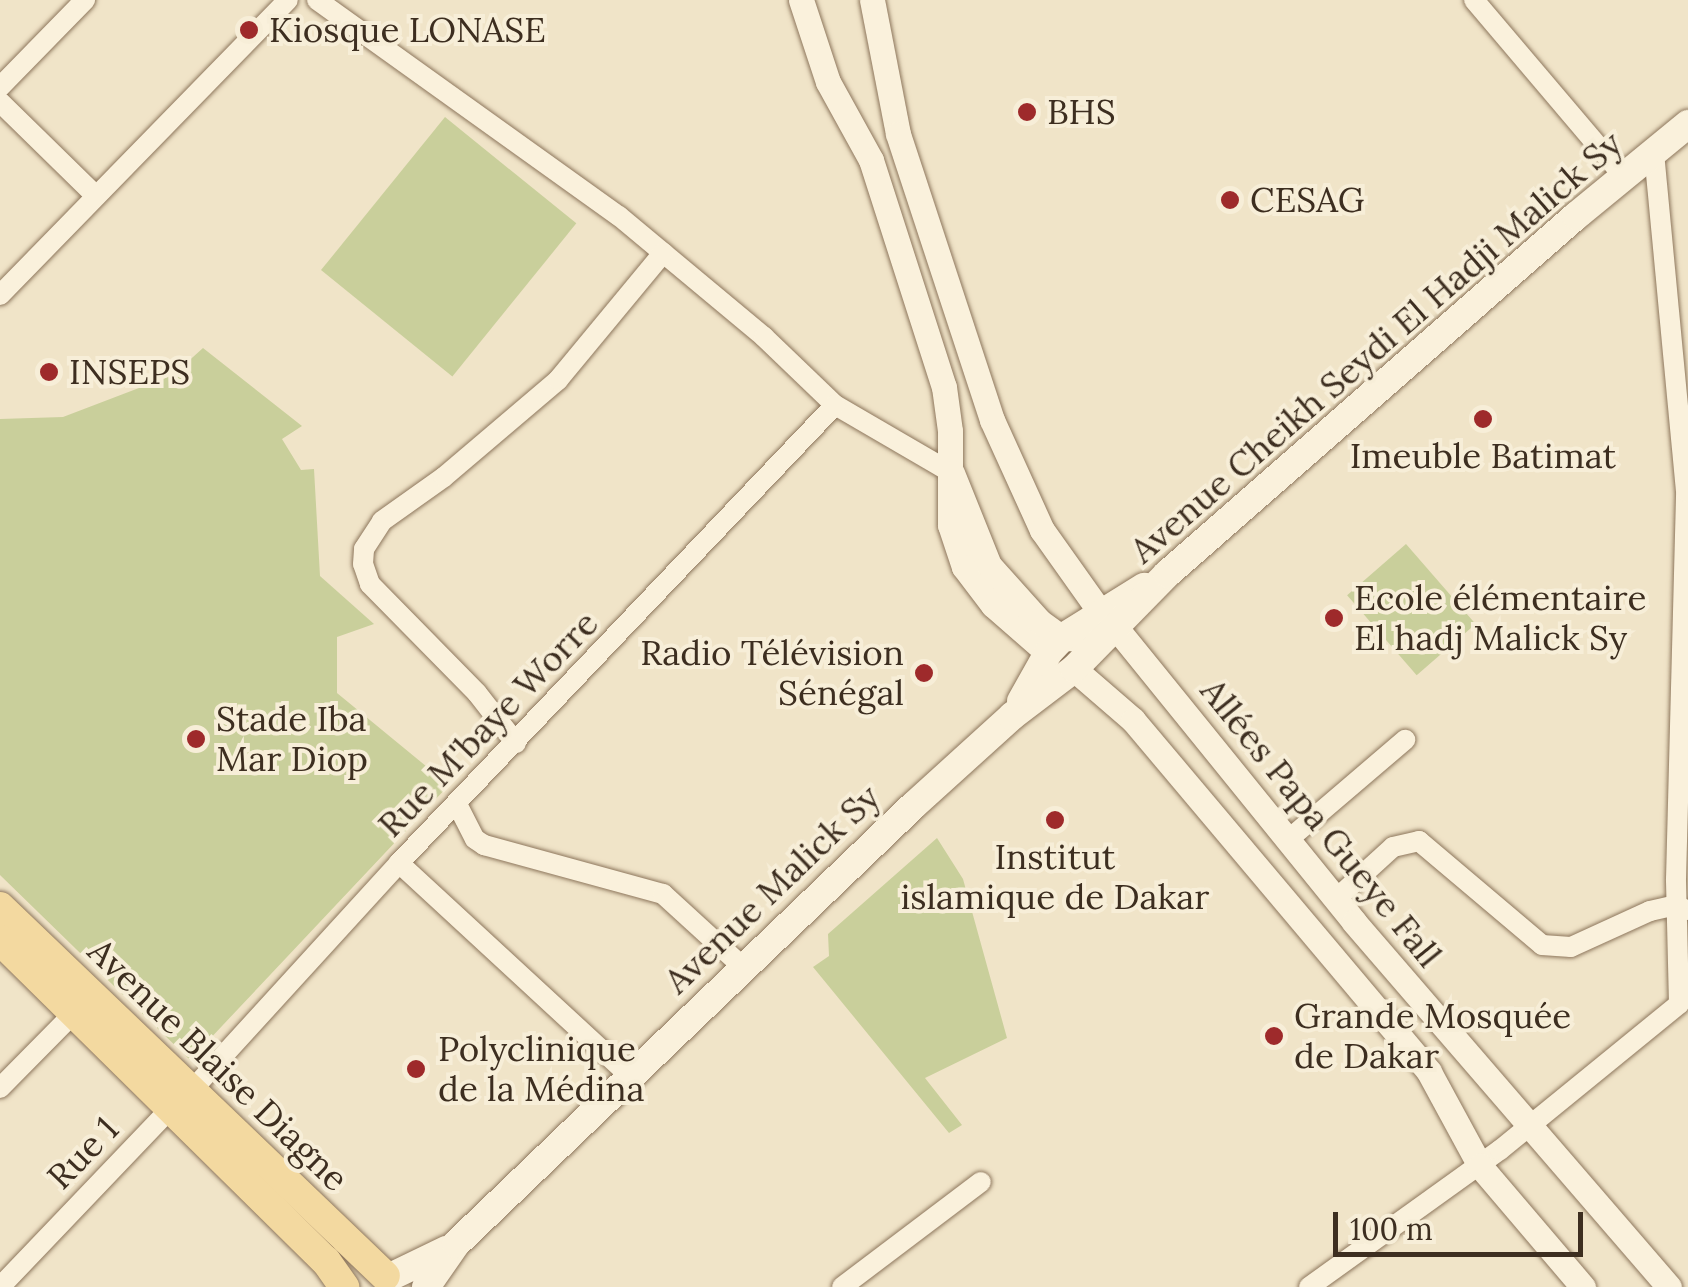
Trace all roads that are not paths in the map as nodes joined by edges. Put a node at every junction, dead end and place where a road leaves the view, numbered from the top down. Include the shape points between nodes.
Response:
1 (86, 0) edge
2 (288, 0) edge
3 (316, 0) edge
4 (801, 0) edge
5 (1474, 0) edge
6 (876, 2) edge
7 (0, 88) edge
8 (0, 102) edge
9 (1688, 124) edge
10 (1654, 153) junction
11 (1625, 178) junction
12 (96, 196) junction
13 (663, 253) junction
14 (0, 294) edge
15 (835, 404) junction
16 (952, 473) junction
17 (1109, 621) junction
18 (1055, 646) junction
19 (1074, 669) junction
20 (1012, 716) junction
21 (1405, 740) dead end
22 (516, 743) junction
23 (457, 804) junction
24 (1289, 840) junction
25 (399, 863) junction
26 (1336, 899) junction
27 (0, 907) edge
28 (1682, 908) edge
29 (0, 940) edge
30 (743, 968) junction
31 (74, 1014) junction
32 (630, 1076) junction
33 (0, 1088) edge
34 (181, 1100) junction
35 (1533, 1125) junction
36 (1480, 1166) junction
37 (981, 1182) dead end
38 (456, 1244) junction
39 (385, 1282) edge
40 (0, 1287) edge
41 (344, 1287) edge
42 (426, 1287) edge
43 (842, 1287) edge
44 (1309, 1287) edge
45 (1583, 1287) edge
46 (1668, 1287) edge

1 - 7 street
2 - 12 street
3 - 13 street via 509,134
4 - 16 street via 828,82 871,160 944,387
5 - 11 street
6 - 17 street, Allées Papa Gueye Fall via 898,134 992,420 1042,530
8 - 12 street
9 - 10 main road, Avenue Cheikh Seydi El Hadji Malick Sy
10 - 11 main road, Avenue Cheikh Seydi El Hadji Malick Sy
10 - 28 street via 1686,491
11 - 17 main road, Avenue Cheikh Seydi El Hadji Malick Sy
12 - 14 street
13 - 15 street
13 - 22 street via 558,380 392,512 364,549 370,584 478,694
15 - 16 street
15 - 22 street, Rue M'baye Worre
16 - 18 street via 989,565
17 - 18 main road
17 - 19 main road, Avenue Malick Sy
17 - 24 street, Allées Papa Gueye Fall
18 - 19 main road
18 - 20 main road, Avenue Malick Sy
19 - 20 main road, Avenue Malick Sy
19 - 36 street via 1133,720 1428,1072
20 - 30 main road, Avenue Malick Sy
21 - 24 street
22 - 23 street, Rue M'baye Worre
23 - 25 street, Rue M'baye Worre
23 - 30 street via 484,845 663,894
24 - 26 street, Allées Papa Gueye Fall
25 - 32 street
25 - 34 street, Rue M'baye Worre
26 - 28 street via 1393,847 1419,840 1542,945 1571,947 1619,923
26 - 35 street, Allées Papa Gueye Fall
27 - 34 main road, Avenue Blaise Diagne
28 - 35 street via 1679,1004
29 - 31 main road, Avenue Blaise Diagne
30 - 32 main road, Avenue Malick Sy
31 - 33 street
31 - 34 main road, Avenue Blaise Diagne
32 - 38 main road, Avenue Malick Sy
34 - 39 main road, Avenue Blaise Diagne
34 - 40 street, Rue 1
34 - 41 main road, Avenue Blaise Diagne
35 - 36 street
35 - 46 street, Allées Papa Gueye Fall
36 - 44 street
36 - 45 street
37 - 43 street
38 - 39 main road, Avenue Malick Sy
38 - 42 main road, Avenue Malick Sy

